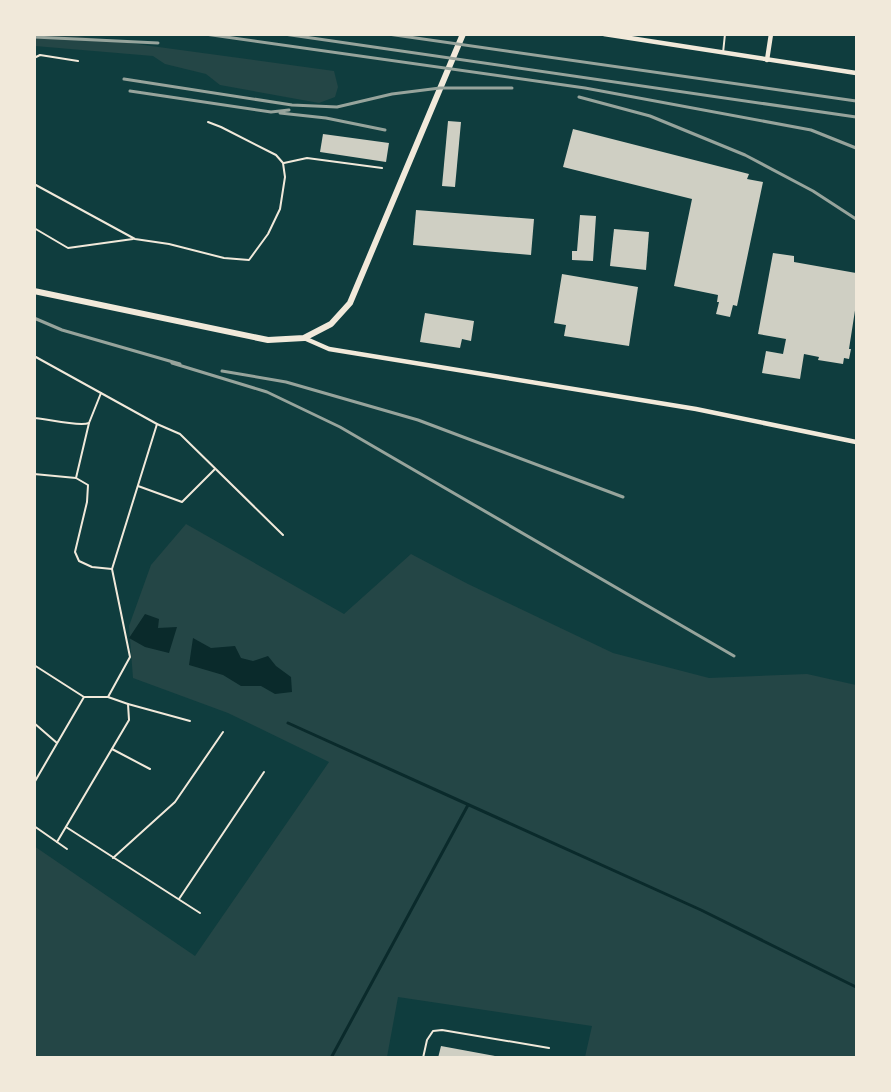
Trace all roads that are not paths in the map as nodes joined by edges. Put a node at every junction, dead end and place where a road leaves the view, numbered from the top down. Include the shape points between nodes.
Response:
1 (463, 34) edge
2 (604, 34) edge
3 (725, 34) edge
4 (771, 34) edge
5 (723, 53) junction
6 (34, 58) edge
7 (767, 60) junction
8 (78, 61) dead end
9 (856, 73) edge
10 (208, 122) dead end
11 (283, 164) junction
12 (382, 168) dead end
13 (34, 184) edge
14 (34, 228) edge
15 (135, 239) junction
16 (34, 291) edge
17 (304, 338) junction
18 (34, 356) edge
19 (101, 393) junction
20 (34, 418) edge
21 (89, 423) junction
22 (158, 424) junction
23 (856, 442) edge
24 (215, 468) junction
25 (34, 474) edge
26 (75, 478) junction
27 (138, 486) junction
28 (283, 535) dead end
29 (112, 569) junction
30 (34, 665) edge
31 (84, 697) junction
32 (108, 697) junction
33 (128, 704) junction
34 (190, 721) dead end
35 (34, 723) edge
36 (223, 732) dead end
37 (57, 744) junction
38 (112, 749) junction
39 (150, 769) dead end
40 (264, 772) dead end
41 (34, 783) edge
42 (34, 826) edge
43 (65, 827) junction
44 (57, 842) junction
45 (67, 849) dead end
46 (114, 858) junction
47 (179, 899) junction
48 (200, 913) dead end
49 (549, 1048) dead end
50 (423, 1058) edge

1 - 17 main road via 350,303 331,324
2 - 5 street
3 - 5 lane
4 - 7 street
5 - 7 street
6 - 8 lane via 40,55
7 - 9 street
10 - 11 lane via 276,155
11 - 12 lane via 307,158
11 - 15 lane via 280,209 249,260
13 - 15 lane
14 - 15 lane via 68,248
16 - 17 main road via 268,340
17 - 23 street via 329,350 696,409
18 - 19 lane
19 - 21 lane
19 - 22 lane
20 - 21 lane via 81,426
21 - 26 lane
22 - 24 lane via 180,434
22 - 27 lane
24 - 27 lane via 182,502
24 - 28 lane
25 - 26 lane
26 - 29 lane via 88,485 75,552 79,561 92,567
27 - 29 lane
29 - 32 lane via 130,657
30 - 31 lane
31 - 32 lane
31 - 37 lane
32 - 33 lane
33 - 34 lane
33 - 38 lane via 129,720
35 - 37 lane
36 - 46 lane via 175,802
37 - 41 lane
38 - 39 lane
38 - 43 lane
40 - 47 lane
42 - 44 lane
43 - 44 lane
43 - 46 lane
44 - 45 lane
46 - 47 lane
47 - 48 lane
49 - 50 lane via 442,1030 433,1031

